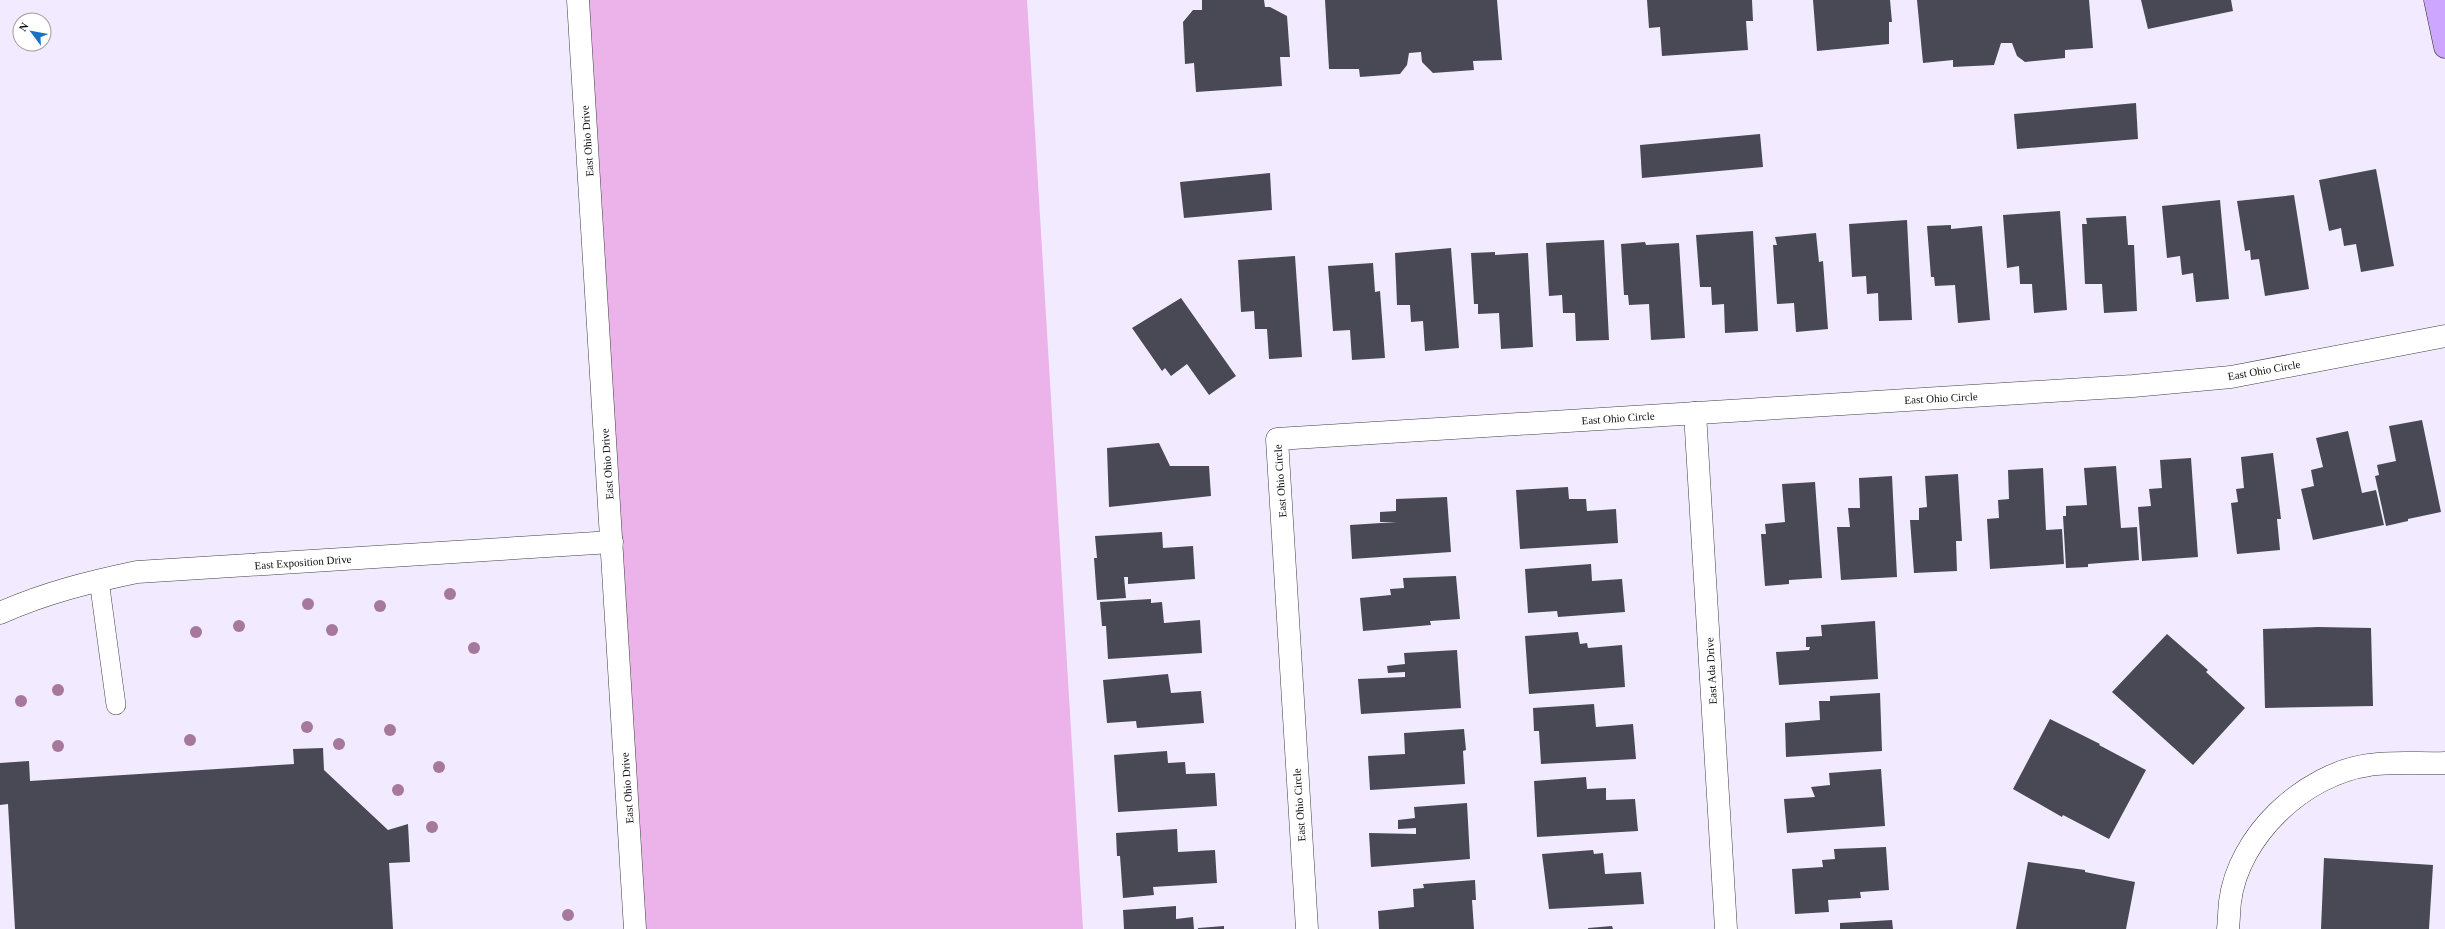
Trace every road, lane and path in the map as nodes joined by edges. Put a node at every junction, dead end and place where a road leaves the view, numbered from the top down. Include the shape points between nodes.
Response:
1 (578, 0) edge
2 (2435, 0) edge
3 (2445, 46) edge
4 (2445, 336) edge
5 (1695, 413) junction
6 (612, 542) junction
7 (99, 580) junction
8 (0, 613) edge
9 (116, 705) dead end
10 (2445, 763) edge
11 (636, 929) edge
12 (1307, 929) edge
13 (1726, 929) edge
14 (2228, 929) edge

1 - 6 street, East Ohio Drive
2 - 3 street
4 - 5 street, East Ohio Circle via 2231,377 2133,386
5 - 12 street, East Ohio Circle via 1277,439
5 - 13 street, East Ada Drive
6 - 7 street, East Exposition Drive via 136,572
6 - 11 street, East Ohio Drive
7 - 8 street, East Exposition Drive via 33,598
7 - 9 lane
10 - 14 street via 2369,765 2347,770 2313,784 2283,806 2257,836 2241,866 2230,900

